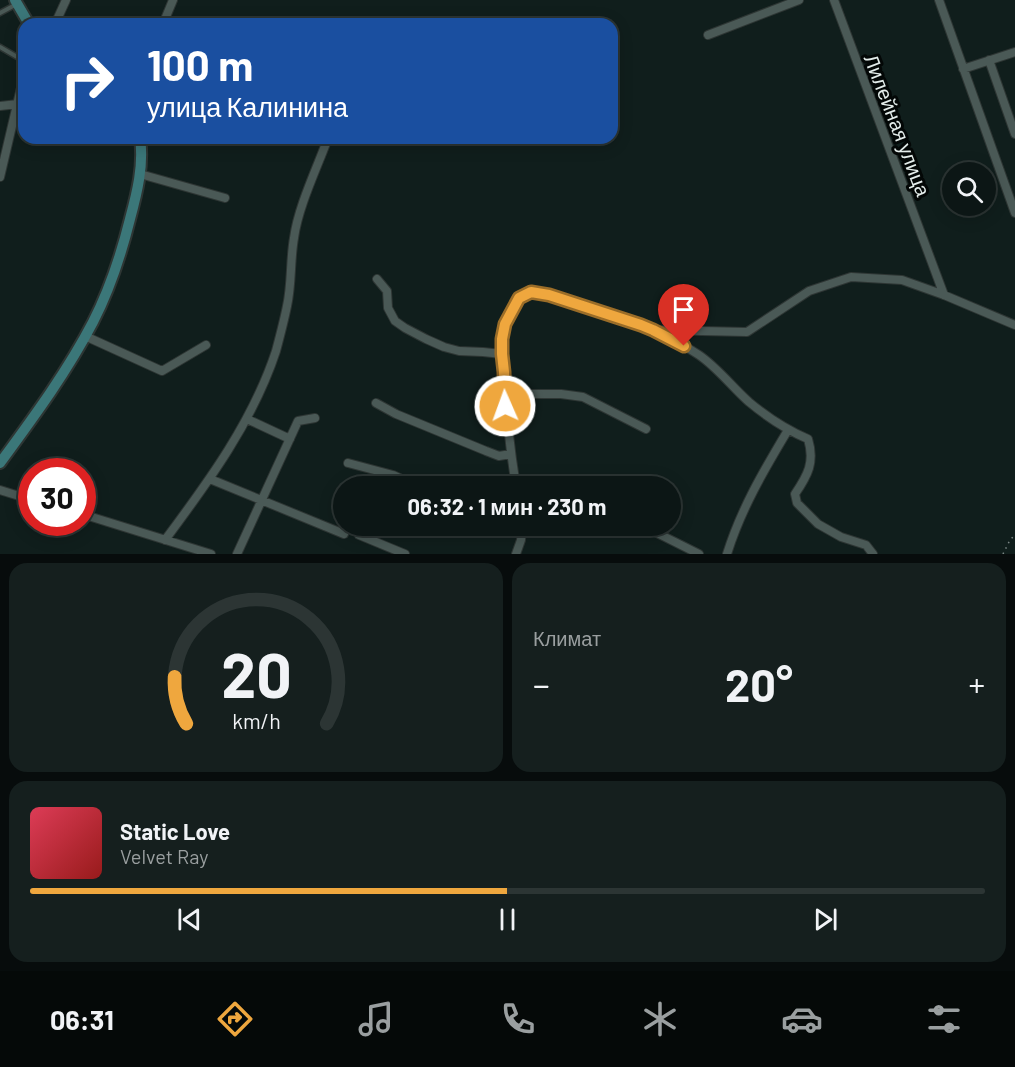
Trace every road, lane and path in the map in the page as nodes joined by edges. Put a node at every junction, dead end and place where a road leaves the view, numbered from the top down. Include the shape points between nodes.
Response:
1 (66, 0) edge
2 (172, 0) edge
3 (799, 0) edge
4 (834, 0) edge
5 (939, 0) edge
6 (16, 2) edge
7 (0, 13) edge
8 (25, 18) edge
9 (58, 18) edge
10 (165, 18) edge
11 (708, 35) dead end
12 (0, 47) edge
13 (1015, 52) edge
14 (18, 58) edge
15 (989, 60) junction
16 (963, 69) junction
17 (18, 104) joint
18 (0, 106) edge
19 (1015, 134) edge
20 (141, 144) edge
21 (326, 144) edge
22 (140, 174) junction
23 (0, 177) edge
24 (225, 198) dead end
25 (1015, 213) edge
26 (377, 279) dead end
27 (944, 295) junction
28 (1015, 325) edge
29 (653, 330) junction
30 (85, 336) junction
31 (207, 345) dead end
32 (502, 354) junction
33 (376, 403) dead end
34 (505, 406) junction
35 (315, 418) dead end
36 (247, 419) junction
37 (645, 429) dead end
38 (788, 430) junction
39 (290, 439) junction
40 (511, 454) junction
41 (348, 463) dead end
42 (0, 464) edge
43 (395, 476) edge
44 (514, 476) edge
45 (210, 479) junction
46 (0, 490) edge
47 (18, 496) edge
48 (262, 499) junction
49 (96, 518) edge
50 (333, 529) edge
51 (1015, 535) edge
52 (361, 536) edge
53 (521, 536) edge
54 (663, 536) edge
55 (165, 540) junction
56 (211, 554) edge
57 (237, 554) edge
58 (405, 554) edge
59 (516, 554) edge
60 (699, 554) edge
61 (726, 554) edge
62 (873, 554) edge
63 (1003, 554) edge

1 - 9 street
2 - 10 street
3 - 11 street
4 - 27 street, Лилейная улица
5 - 16 street
6 - 7 lane
6 - 8 main road
12 - 14 lane
13 - 15 street
15 - 16 street
15 - 19 street
16 - 25 street
17 - 18 street
17 - 23 street
20 - 22 main road
21 - 36 street via 294,236 288,305 276,351
22 - 24 street
22 - 30 main road via 119,260
26 - 32 street via 387,291 388,308 395,321 405,328 444,347
27 - 28 street
27 - 29 street via 903,280 850,277 809,291 747,332
29 - 32 street via 531,292 519,298 502,327
29 - 38 street via 699,355 749,402
30 - 31 street via 162,372
30 - 42 main road
32 - 34 street
33 - 40 street via 499,456
34 - 37 street via 528,394 583,397
34 - 40 street
35 - 39 street via 298,421
36 - 39 street
36 - 45 street
38 - 61 street via 754,486
38 - 62 street via 808,439 812,452 807,475 795,494 796,503 818,524 866,545
39 - 48 street
40 - 44 street
41 - 43 street
45 - 48 street
45 - 55 street
46 - 47 street
48 - 50 street
48 - 57 street
49 - 55 street
51 - 63 path
52 - 58 street
53 - 59 street
54 - 60 street
55 - 56 street

